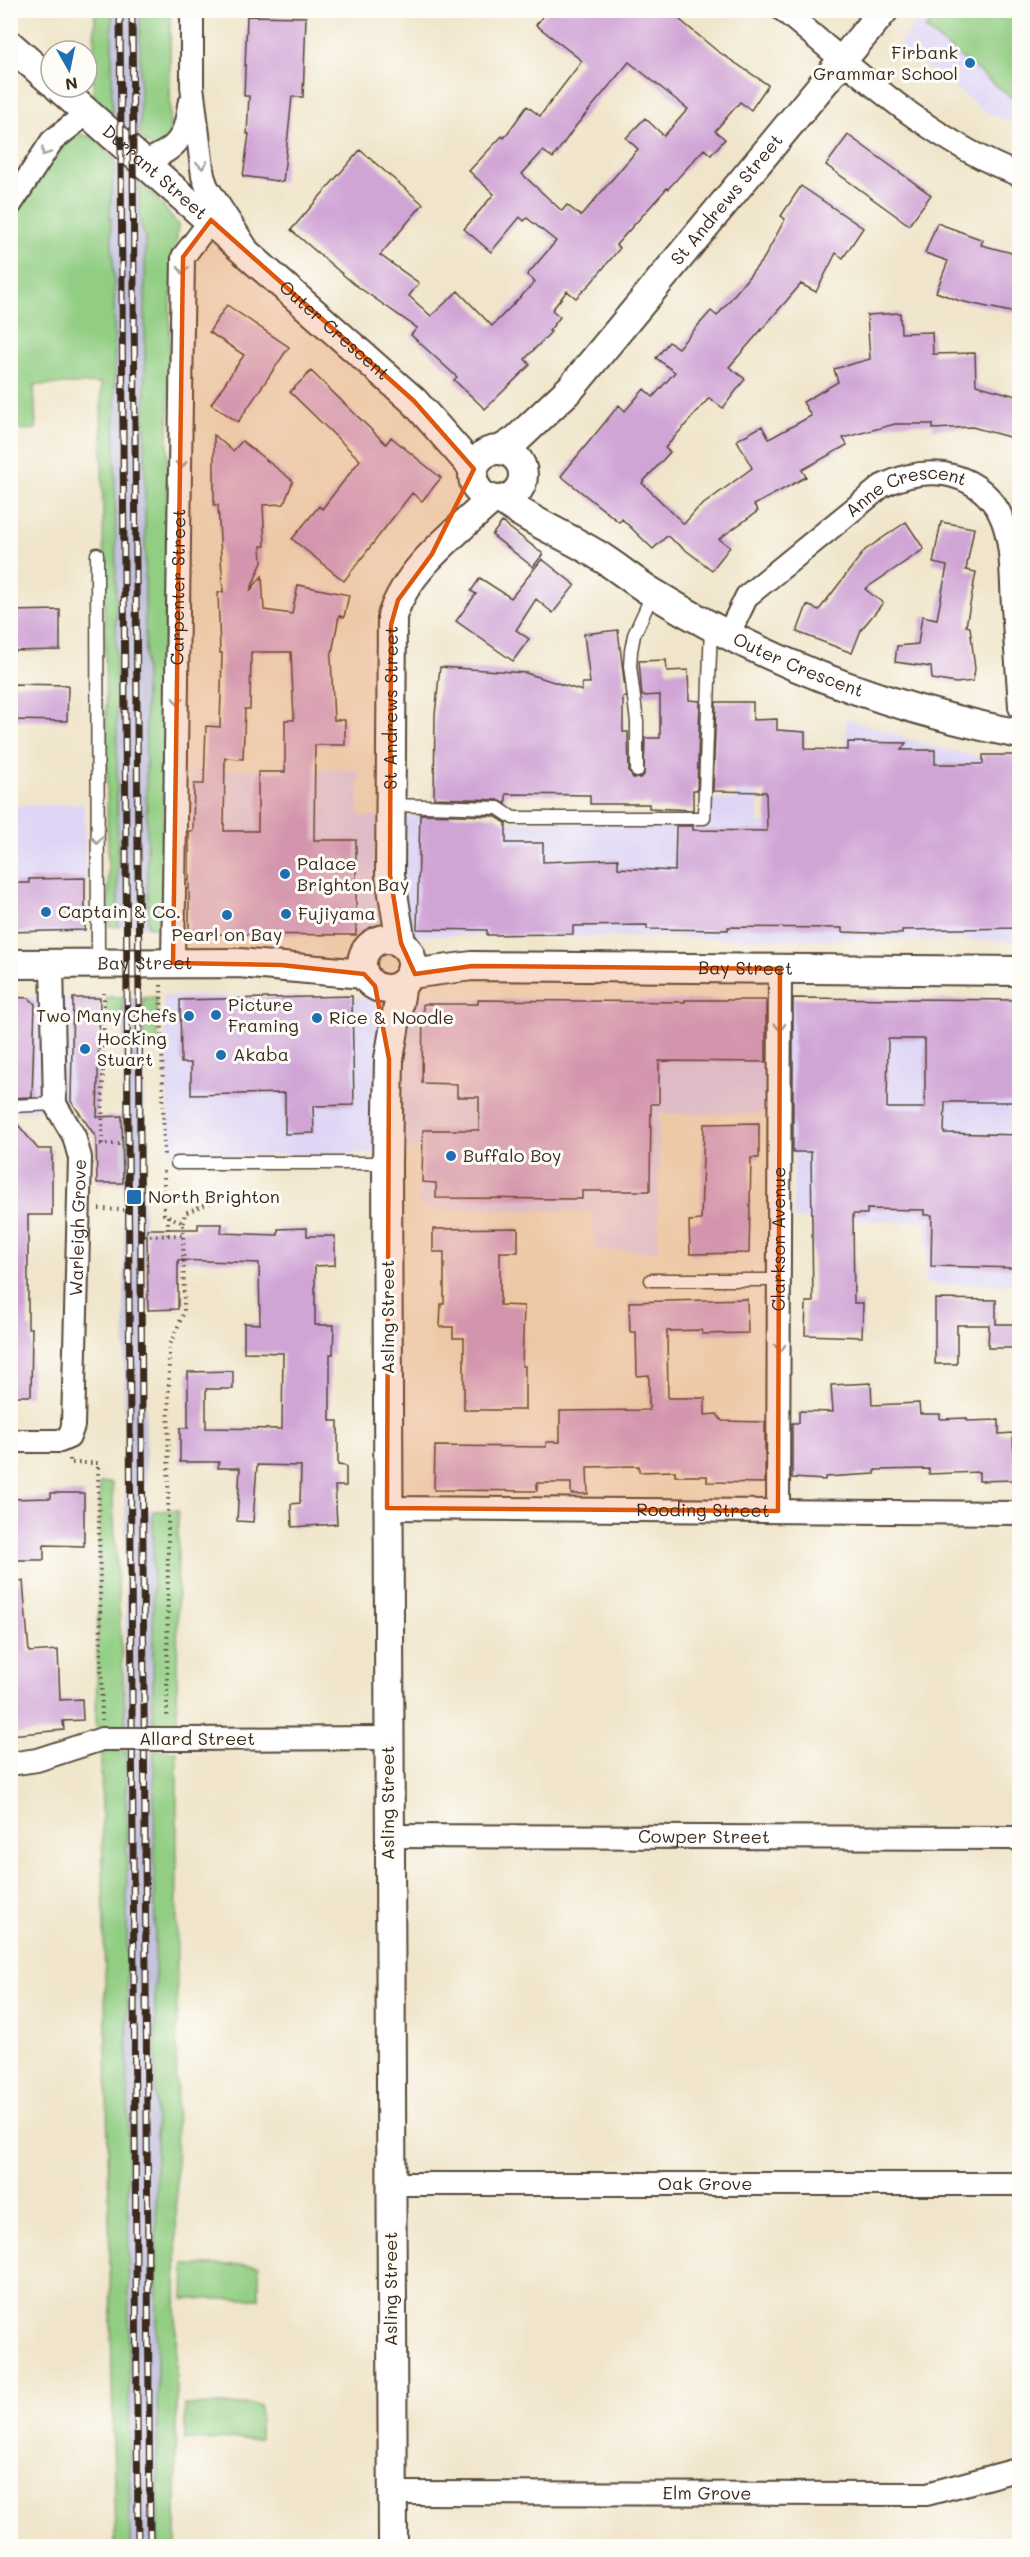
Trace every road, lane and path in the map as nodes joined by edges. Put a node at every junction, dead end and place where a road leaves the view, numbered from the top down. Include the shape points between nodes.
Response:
1 (192, 10) edge
2 (783, 10) edge
3 (884, 10) edge
4 (10, 45) edge
5 (842, 60) junction
6 (39, 70) edge
7 (192, 86) junction
8 (72, 99) edge
9 (87, 112) junction
10 (144, 162) junction
11 (1020, 175) edge
12 (10, 205) edge
13 (211, 220) junction
14 (253, 258) junction
15 (571, 388) junction
16 (414, 401) junction
17 (499, 450) junction
18 (474, 473) junction
19 (523, 478) junction
20 (497, 499) junction
21 (97, 554) dead end
22 (597, 554) junction
23 (432, 555) junction
24 (653, 593) junction
25 (1016, 609) edge
26 (720, 629) junction
27 (1020, 707) edge
28 (1020, 734) edge
29 (637, 771) dead end
30 (390, 805) junction
31 (167, 963) junction
32 (10, 964) edge
33 (52, 964) junction
34 (98, 964) junction
35 (388, 964) junction
36 (780, 969) junction
37 (1020, 971) edge
38 (104, 993) dead end
39 (55, 1104) junction
40 (10, 1106) edge
41 (124, 1144) dead end
42 (177, 1163) dead end
43 (387, 1163) junction
44 (211, 1202) dead end
45 (99, 1210) dead end
46 (124, 1210) dead end
47 (168, 1216) junction
48 (183, 1223) junction
49 (168, 1235) junction
50 (183, 1235) junction
51 (144, 1236) dead end
52 (651, 1280) dead end
53 (780, 1280) junction
54 (69, 1437) junction
55 (10, 1441) edge
56 (387, 1508) junction
57 (778, 1511) junction
58 (1020, 1513) edge
59 (388, 1738) junction
60 (102, 1739) junction
61 (173, 1739) junction
62 (10, 1764) edge
63 (388, 1836) junction
64 (1020, 1838) edge
65 (390, 2184) junction
66 (1020, 2184) edge
67 (1020, 2469) edge
68 (392, 2493) junction
69 (393, 2547) edge

1 - 7 street
2 - 5 street
3 - 5 street, St Andrews Street
4 - 6 street
5 - 11 street via 931,130
5 - 15 street, St Andrews Street
7 - 10 street via 187,126 179,142
7 -> 14 street via 207,187
8 - 9 street, Durrant Street
9 - 10 street, Durrant Street
9 -> 12 street via 52,141
10 - 13 street, Durrant Street
13 - 14 street, Durrant Street
13 -> 31 street, Carpenter Street via 183,257
14 - 16 street, Outer Crescent
15 - 17 street, St Andrews Street via 516,440
15 - 19 street, St Andrews Street
16 - 17 street, Outer Crescent
16 - 18 street, Outer Crescent
17 - 18 street via 483,456
17 - 19 street via 519,461
18 - 20 street via 479,491
18 - 23 street, St Andrews Street
19 - 20 street via 516,493
19 - 22 street, Outer Crescent via 543,504
20 - 22 street, Outer Crescent
20 - 23 street, St Andrews Street
21 -> 34 lane
22 - 24 street, Outer Crescent
23 - 30 street, St Andrews Street via 398,600 392,616
24 - 26 street, Outer Crescent
24 - 29 lane via 631,651
25 - 26 street, Anne Crescent via 1005,530 993,505 965,479 917,473 882,486 769,576
25 - 27 street, Anne Crescent
26 - 28 street, Outer Crescent via 855,690 916,710
26 - 30 lane via 704,818 513,818 498,808
30 - 35 street, St Andrews Street
31 - 34 street, Bay Street
31 - 35 street, Bay Street
31 - 47 path via 164,1214
32 - 33 street, Bay Street
33 - 34 street, Bay Street
33 - 39 street, Warleigh Grove
35 - 36 street, Bay Street
35 - 43 street, Asling Street
36 - 37 street, Bay Street
36 -> 53 street, Clarkson Avenue
38 - 41 path via 102,1144
39 - 40 lane
39 - 54 street, Warleigh Grove via 74,1137 80,1158 73,1426
42 - 43 lane
43 - 56 street, Asling Street
44 - 48 path via 185,1213
45 - 46 path
47 - 48 path
47 - 49 path
48 - 50 path
49 - 50 path
49 - 51 path
50 - 61 path via 184,1312 169,1347
52 - 53 lane
53 -> 57 street, Clarkson Avenue
54 - 55 street via 60,1441
54 - 60 path via 70,1463 98,1463
56 - 57 street, Rooding Street
56 - 59 street, Asling Street
57 - 58 street, Rooding Street
59 - 61 street, Allard Street
59 - 63 street, Asling Street
60 - 61 street, Allard Street, bridge
60 - 62 street, Allard Street via 37,1760
63 - 64 street, Cowper Street
63 - 65 street, Asling Street
65 - 66 street, Oak Grove
65 - 68 street, Asling Street
67 - 68 street, Elm Grove via 927,2494
68 - 69 street, Asling Street

